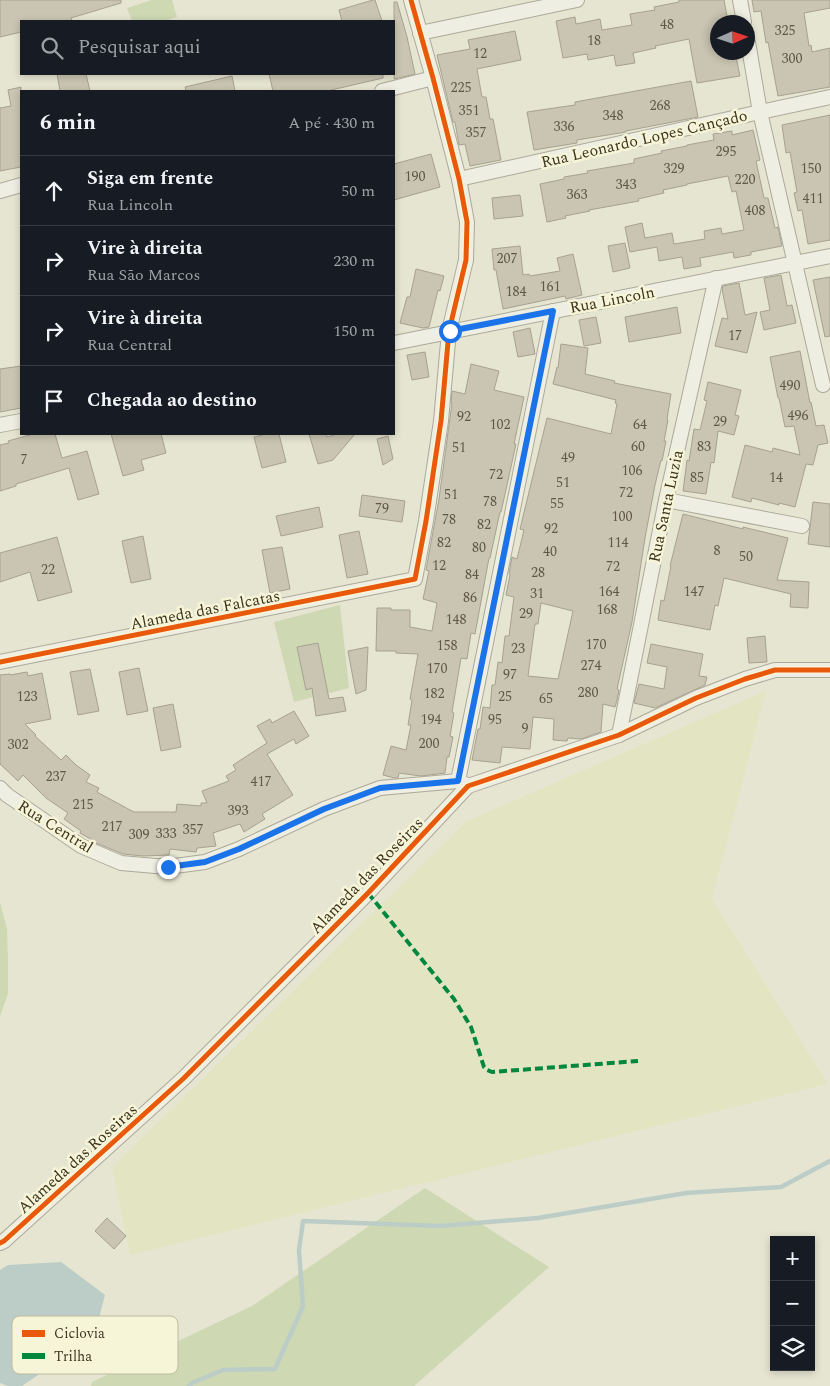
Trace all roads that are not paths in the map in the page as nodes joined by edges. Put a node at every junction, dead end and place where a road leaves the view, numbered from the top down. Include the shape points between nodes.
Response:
1 (411, 0) edge
2 (577, 0) edge
3 (740, 0) edge
4 (743, 15) edge
5 (420, 33) junction
6 (751, 60) edge
7 (433, 78) junction
8 (386, 90) edge
9 (830, 98) edge
10 (760, 112) junction
11 (459, 179) junction
12 (20, 185) edge
13 (0, 191) edge
14 (830, 256) edge
15 (795, 263) junction
16 (716, 278) junction
17 (553, 311) junction
18 (450, 331) junction
19 (395, 343) edge
20 (823, 385) dead end
21 (20, 421) edge
22 (0, 425) edge
23 (666, 500) junction
24 (802, 526) dead end
25 (0, 662) edge
26 (830, 670) edge
27 (619, 735) junction
28 (463, 783) junction
29 (0, 788) edge
30 (0, 1243) edge

1 - 5 street
2 - 5 street
3 - 4 street
5 - 7 street
6 - 10 street
7 - 8 street
7 - 11 street
9 - 10 street, Rua Leonardo Lopes Cançado
10 - 11 street, Rua Leonardo Lopes Cançado
10 - 15 street
11 - 18 street via 467,222 466,260
12 - 13 street
14 - 15 street, Rua Lincoln
15 - 16 street, Rua Lincoln
15 - 20 street
16 - 17 street, Rua Lincoln
16 - 23 street, Rua Santa Luzia
17 - 18 street, Rua Lincoln
17 - 28 street
18 - 19 street, Rua Lincoln
18 - 25 street, Alameda das Falcatas via 441,422 415,579
21 - 22 street
23 - 24 street
23 - 27 street, Rua Santa Luzia
26 - 27 street, Alameda das Roseiras via 775,670 745,679 696,698
27 - 28 street, Alameda das Roseiras
28 - 29 street, Rua Central via 380,788 205,862 168,867 121,863 81,846
28 - 30 street, Alameda das Roseiras via 368,893 184,1078

